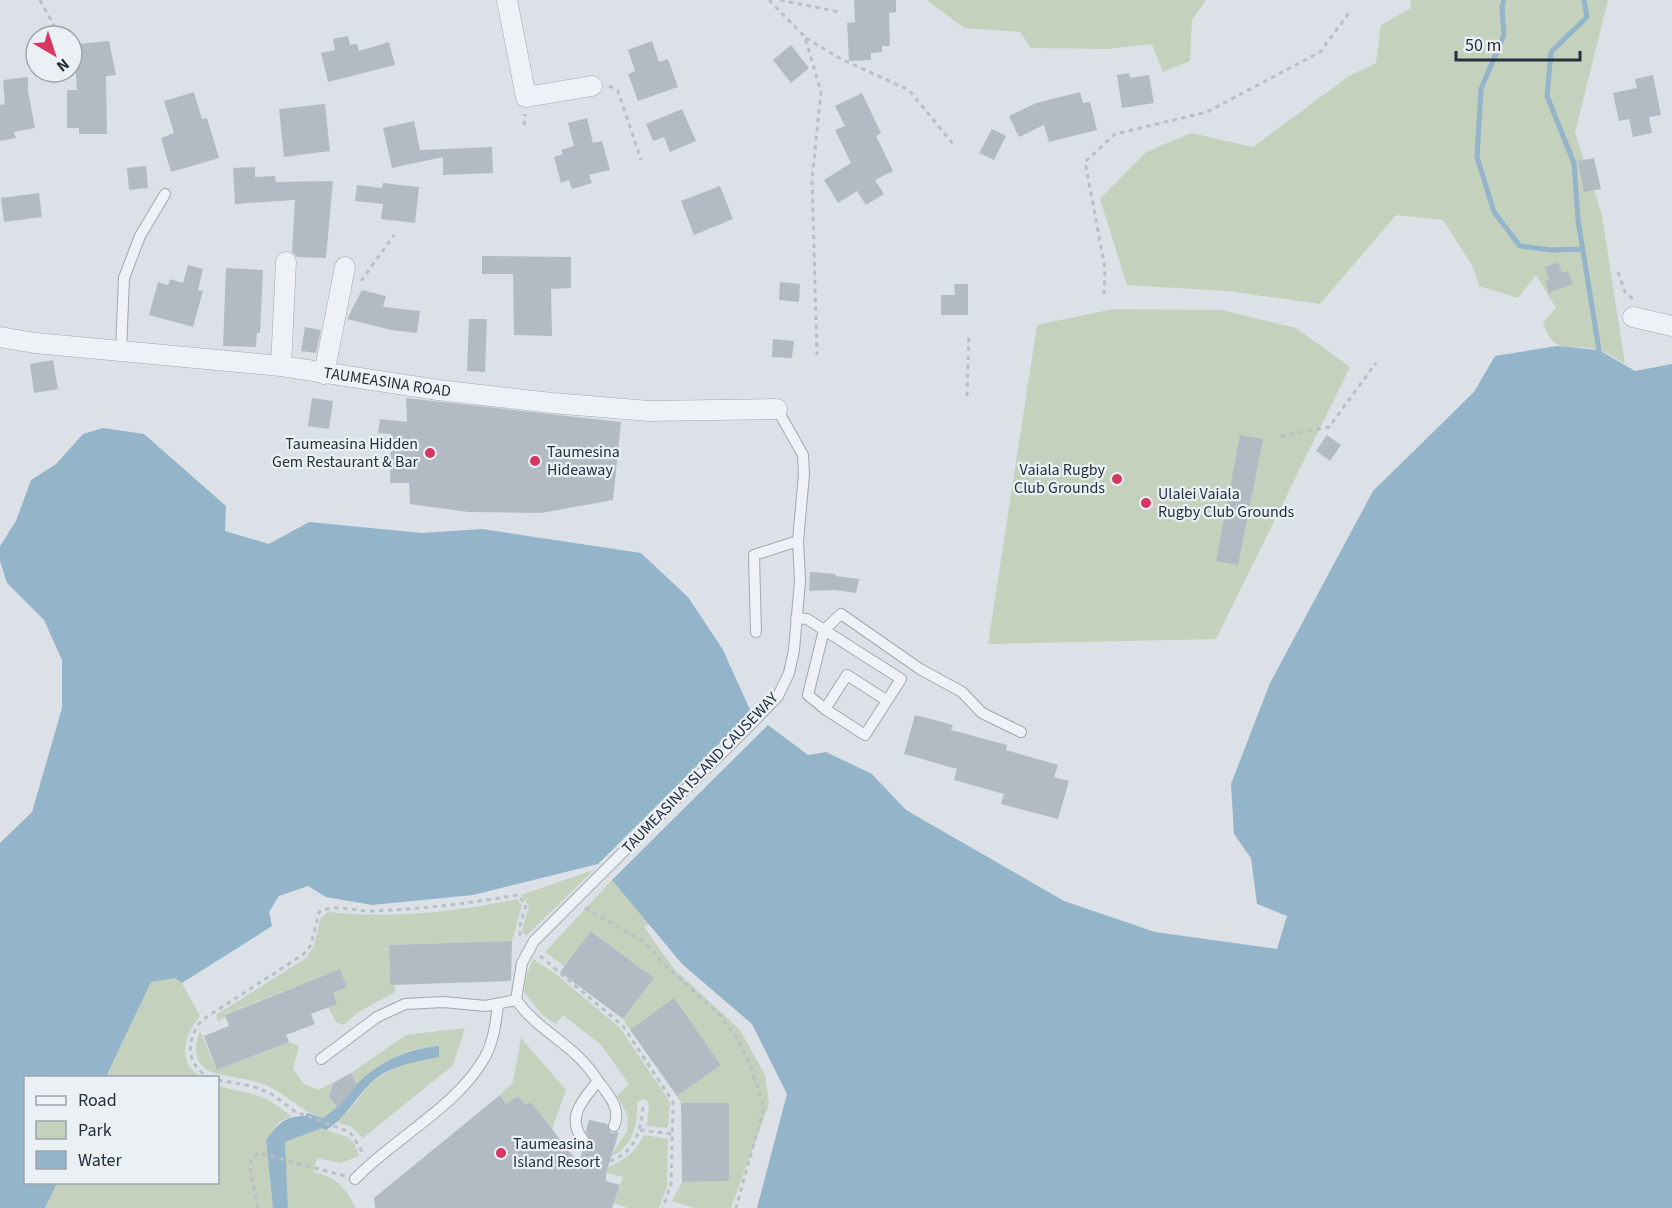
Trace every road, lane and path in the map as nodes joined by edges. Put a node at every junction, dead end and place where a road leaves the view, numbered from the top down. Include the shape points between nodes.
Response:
1 (40, 0) edge
2 (507, 0) edge
3 (769, 0) edge
4 (780, 0) edge
5 (838, 12) dead end
6 (1349, 13) dead end
7 (53, 24) edge
8 (805, 37) junction
9 (592, 86) joint
10 (953, 144) dead end
11 (641, 160) dead end
12 (165, 194) dead end
13 (394, 235) dead end
14 (286, 262) dead end
15 (345, 267) dead end
16 (361, 282) dead end
17 (1104, 294) dead end
18 (1634, 317) dead end
19 (1672, 326) edge
20 (969, 333) dead end
21 (0, 337) edge
22 (121, 351) junction
23 (817, 355) dead end
24 (1376, 363) dead end
25 (281, 366) junction
26 (324, 374) junction
27 (967, 396) dead end
28 (777, 409) joint
29 (1281, 436) dead end
30 (798, 541) junction
31 (796, 618) junction
32 (824, 630) junction
33 (756, 632) dead end
34 (886, 700) junction
35 (825, 709) junction
36 (1021, 732) dead end
37 (573, 902) junction
38 (530, 948) junction
39 (516, 1000) junction
40 (498, 1004) junction
41 (321, 1059) dead end
42 (207, 1076) edge
43 (219, 1080) edge
44 (598, 1081) junction
45 (643, 1104) dead end
46 (614, 1126) dead end
47 (640, 1130) junction
48 (672, 1134) junction
49 (584, 1141) dead end
50 (610, 1161) dead end
51 (368, 1166) junction
52 (355, 1179) joint
53 (258, 1208) edge
54 (663, 1208) edge
55 (736, 1208) edge

1 - 7 path
2 - 9 street via 526,97
3 - 8 path
4 - 5 path
6 - 17 path via 1320,52 1207,112 1114,134 1084,162 1106,268
8 - 10 path via 841,59 909,90
8 - 23 path via 820,92 812,178
9 - 11 path via 607,85 618,91
12 - 22 lane via 140,236 124,279
13 - 16 path
14 - 25 street
15 - 26 street
18 - 19 street
20 - 27 path
21 - 22 street, TAUMEASINA ROAD
22 - 25 street, TAUMEASINA ROAD
24 - 29 path via 1329,427
25 - 26 street, TAUMEASINA ROAD
26 - 28 street, TAUMEASINA ROAD via 552,403 649,411
28 - 30 lane, TAUMEASINA ISLAND CAUSEWAY via 803,455
30 - 31 lane, TAUMEASINA ISLAND CAUSEWAY via 800,581
30 - 33 lane via 754,555
31 - 32 lane via 807,619
31 - 37 lane, TAUMEASINA ISLAND CAUSEWAY via 789,673 778,696
32 - 34 lane via 901,679
32 - 35 lane via 808,695
32 - 36 lane via 841,614 920,669 962,692 982,713
34 - 35 lane via 847,675
34 - 35 lane via 865,735
37 - 38 lane, TAUMEASINA ISLAND CAUSEWAY
37 - 55 path via 645,942 718,1013 737,1038 759,1084 764,1107
38 - 39 lane, TAUMEASINA ISLAND CAUSEWAY via 522,963
38 - 42 path via 519,935 526,905 518,895 372,911 326,909 320,912 311,945 304,954 196,1027 191,1038 193,1064
38 - 48 path via 623,1026 673,1102
39 - 40 lane
39 - 44 lane via 528,1017 586,1062
40 - 41 lane via 405,1004 377,1017
40 - 51 lane via 495,1030 475,1073
43 - 51 path via 270,1093 305,1116 350,1132
44 - 46 lane via 616,1111
44 - 49 lane via 577,1108 573,1120
45 - 47 path
47 - 48 path
47 - 50 path via 627,1152
48 - 54 path via 671,1184
51 - 52 lane
52 - 53 path via 259,1153 251,1159

